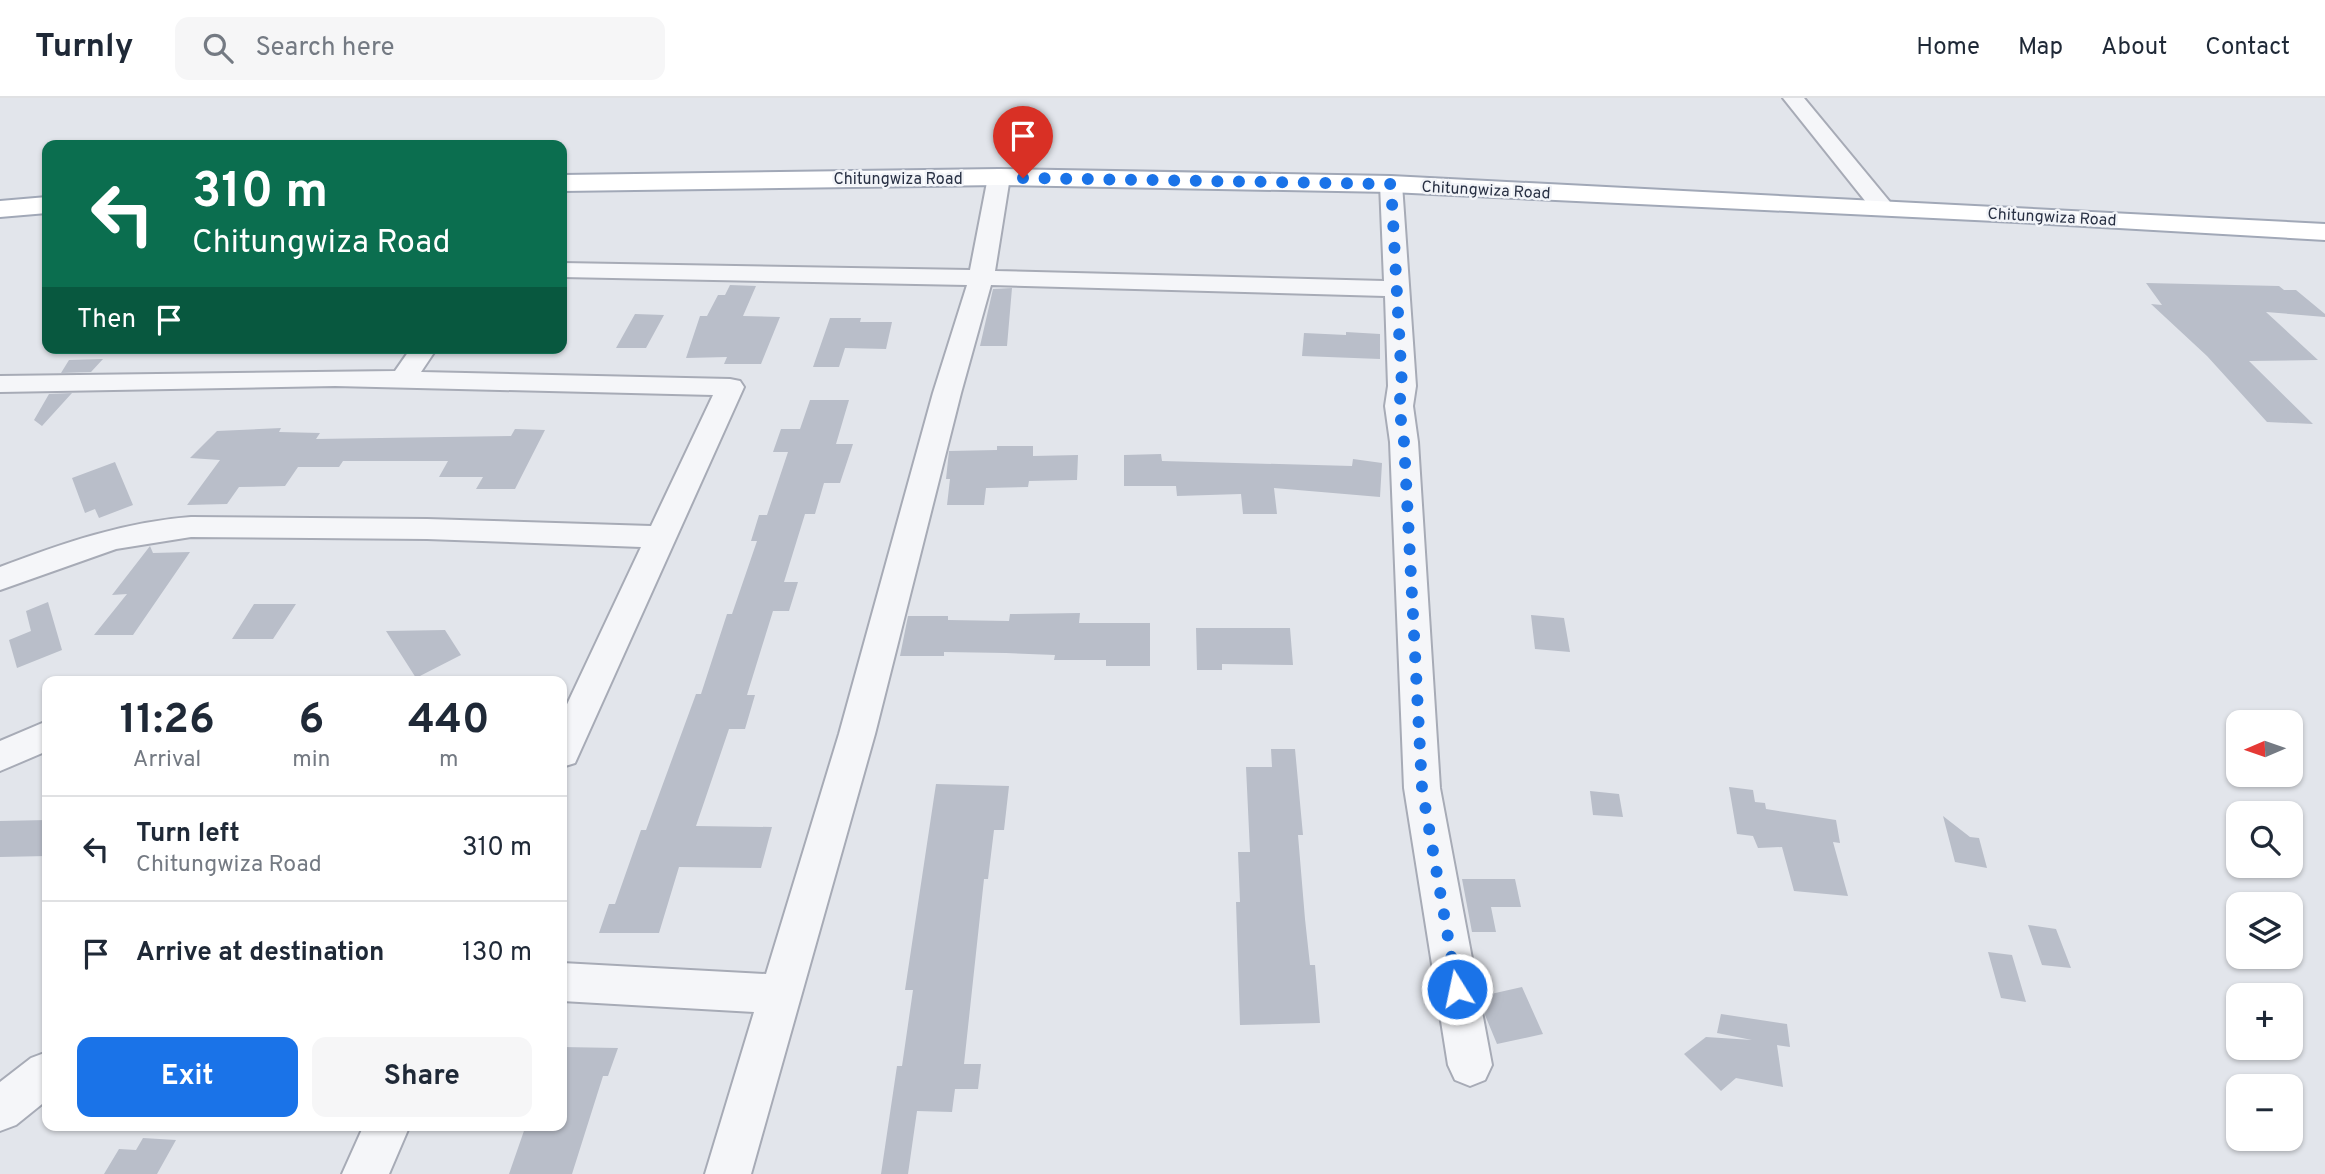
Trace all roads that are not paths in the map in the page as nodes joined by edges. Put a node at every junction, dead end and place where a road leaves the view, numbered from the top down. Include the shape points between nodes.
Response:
1 (1793, 98) edge
2 (999, 177) junction
3 (567, 183) edge
4 (1391, 184) junction
5 (42, 205) edge
6 (1882, 208) junction
7 (0, 209) edge
8 (2325, 232) edge
9 (567, 270) edge
10 (981, 278) junction
11 (1397, 289) junction
12 (421, 354) edge
13 (402, 380) junction
14 (0, 384) edge
15 (662, 537) junction
16 (0, 579) edge
17 (42, 737) edge
18 (567, 742) edge
19 (0, 757) edge
20 (567, 982) edge
21 (780, 994) junction
22 (1470, 1065) dead end
23 (42, 1077) edge
24 (0, 1110) edge
25 (385, 1131) edge
26 (365, 1174) edge
27 (728, 1174) edge

1 - 6 street
2 - 3 main road, Chitungwiza Road
2 - 4 main road, Chitungwiza Road
2 - 10 street
4 - 6 main road, Chitungwiza Road
4 - 11 street
5 - 7 main road
6 - 8 main road, Chitungwiza Road
9 - 10 street
10 - 11 street
10 - 21 street via 857,734
11 - 22 street via 1399,406 1422,788
12 - 13 street
13 - 14 street
13 - 15 street via 730,387
15 - 16 street via 427,529 153,529 76,548
15 - 18 street
17 - 19 street
20 - 21 street
21 - 27 street
23 - 24 street
25 - 26 street

